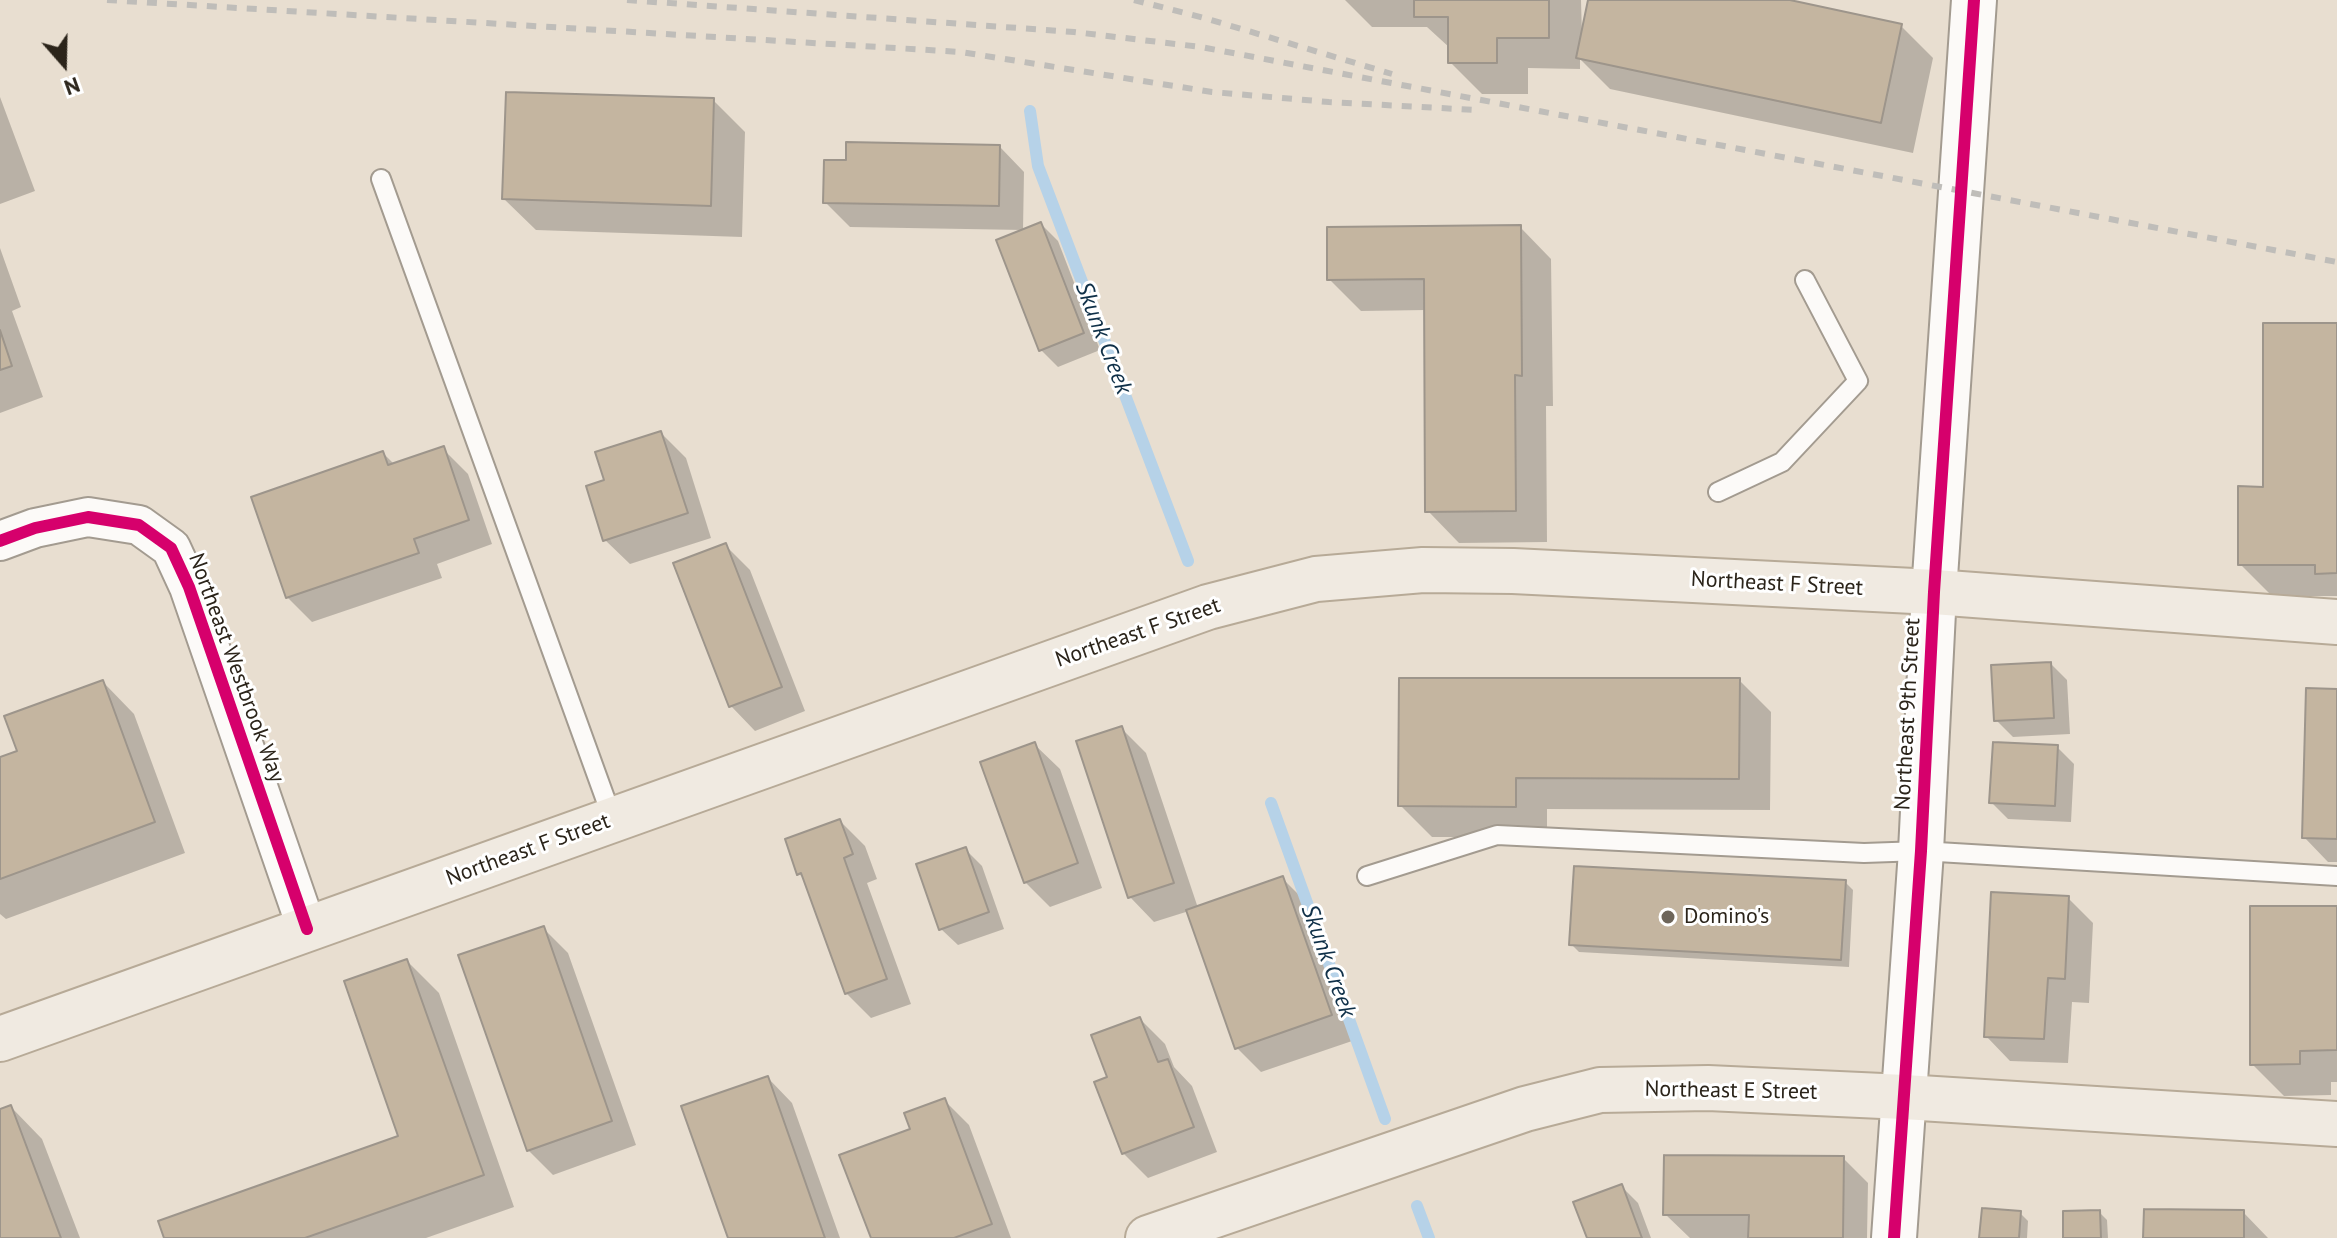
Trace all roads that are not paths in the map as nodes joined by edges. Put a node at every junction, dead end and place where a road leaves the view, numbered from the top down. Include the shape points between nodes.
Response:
1 (1974, 0) edge
2 (381, 179) dead end
3 (1805, 280) dead end
4 (1718, 492) dead end
5 (0, 541) edge
6 (1934, 592) junction
7 (2337, 622) edge
8 (613, 820) junction
9 (1921, 851) junction
10 (1367, 876) dead end
11 (2337, 876) edge
12 (307, 929) junction
13 (0, 1039) edge
14 (1904, 1097) junction
15 (2337, 1124) edge
16 (1148, 1238) edge
17 (1894, 1238) edge

1 - 6 street, Northeast 9th Street
2 - 8 lane
3 - 4 lane via 1858,381 1782,462
5 - 12 street, Northeast Westbrook Way via 88,517 139,525 171,548
6 - 7 main road, Northeast F Street
6 - 8 main road, Northeast F Street via 1513,571 1423,570 1316,579 1208,607
6 - 9 street, Northeast 9th Street
8 - 12 main road, Northeast F Street
9 - 10 lane via 1864,853 1497,835
9 - 11 lane
9 - 14 street, Northeast 9th Street
12 - 13 main road, Northeast F Street
14 - 15 main road, Northeast E Street
14 - 16 main road, Northeast E Street via 1708,1088 1600,1090 1512,1113
14 - 17 street, Northeast 9th Street

